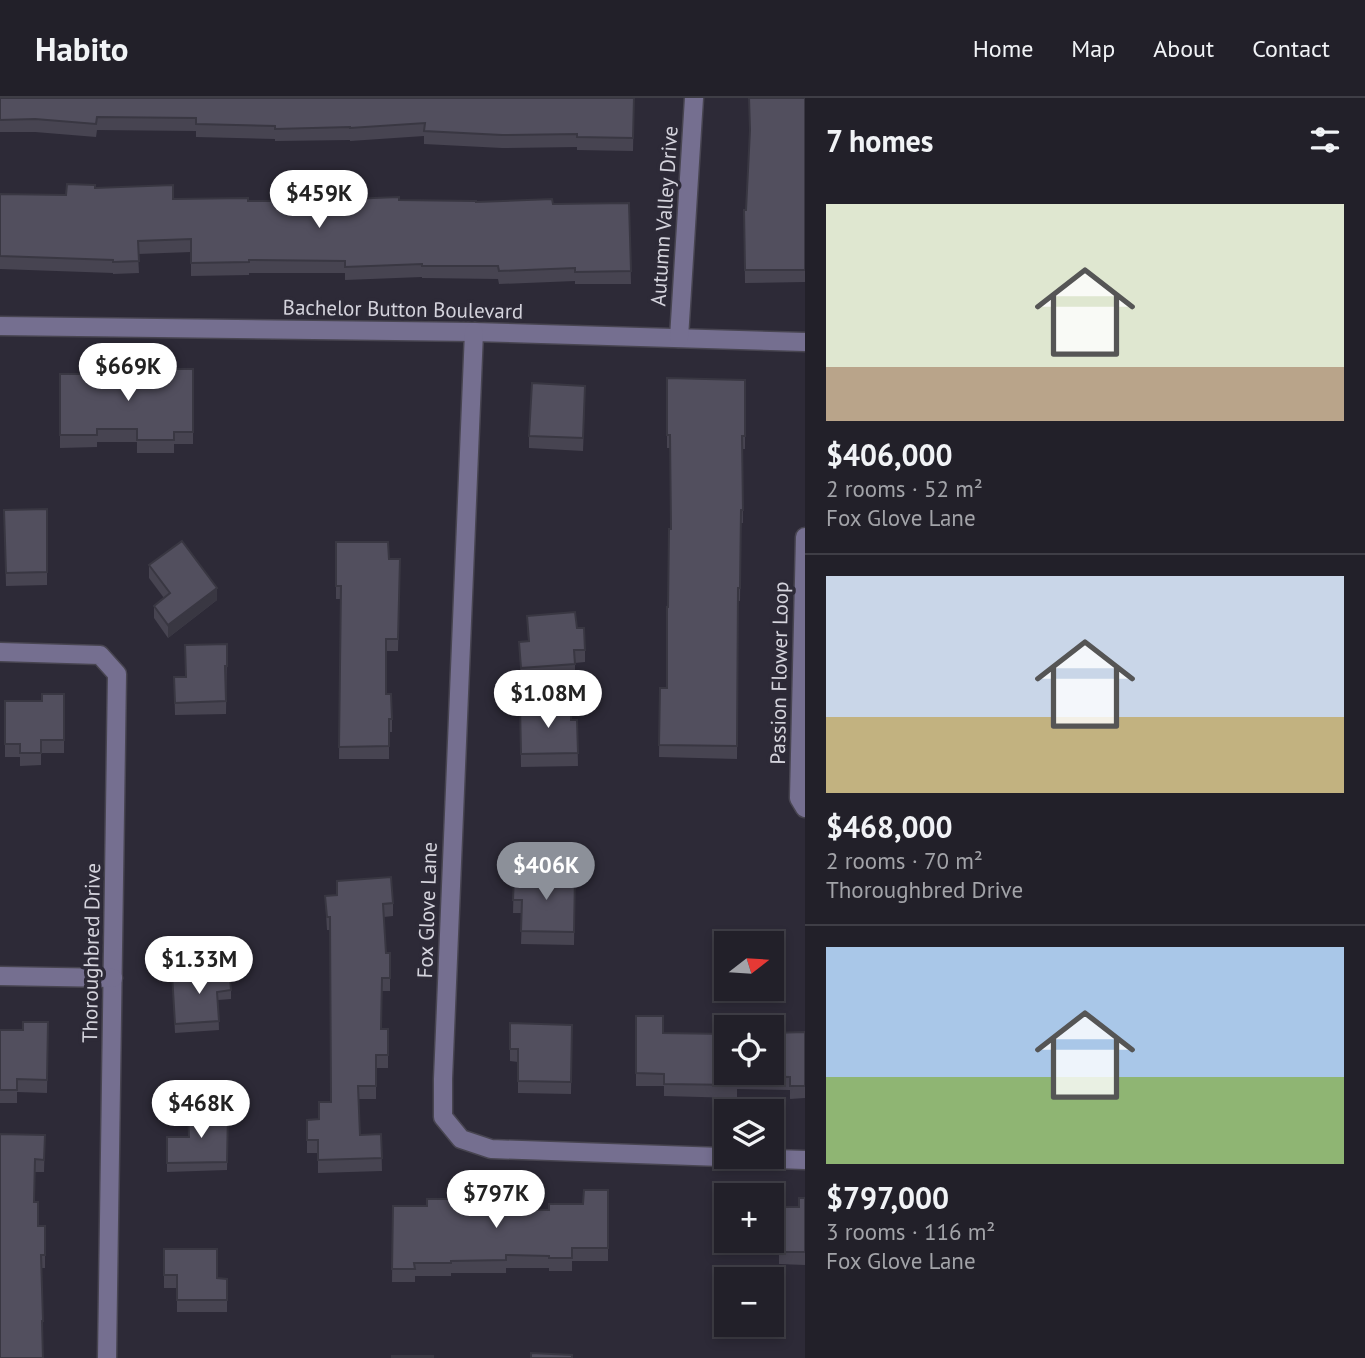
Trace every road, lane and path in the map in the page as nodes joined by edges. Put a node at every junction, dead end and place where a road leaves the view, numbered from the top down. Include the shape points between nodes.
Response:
1 (695, 98) edge
2 (0, 326) edge
3 (474, 332) junction
4 (679, 338) junction
5 (805, 342) edge
6 (805, 537) edge
7 (0, 652) edge
8 (805, 808) edge
9 (0, 976) edge
10 (113, 978) junction
11 (805, 1160) edge
12 (107, 1358) edge

1 - 4 street, Autumn Valley Drive
2 - 3 street, Bachelor Button Boulevard
3 - 4 street, Bachelor Button Boulevard
3 - 11 street, Fox Glove Lane via 443,1117 461,1139 491,1149
4 - 5 street, Bachelor Button Boulevard
6 - 8 street, Passion Flower Loop via 799,798
7 - 10 street, Thoroughbred Drive via 100,655 117,674
9 - 10 street
10 - 12 street, Thoroughbred Drive

